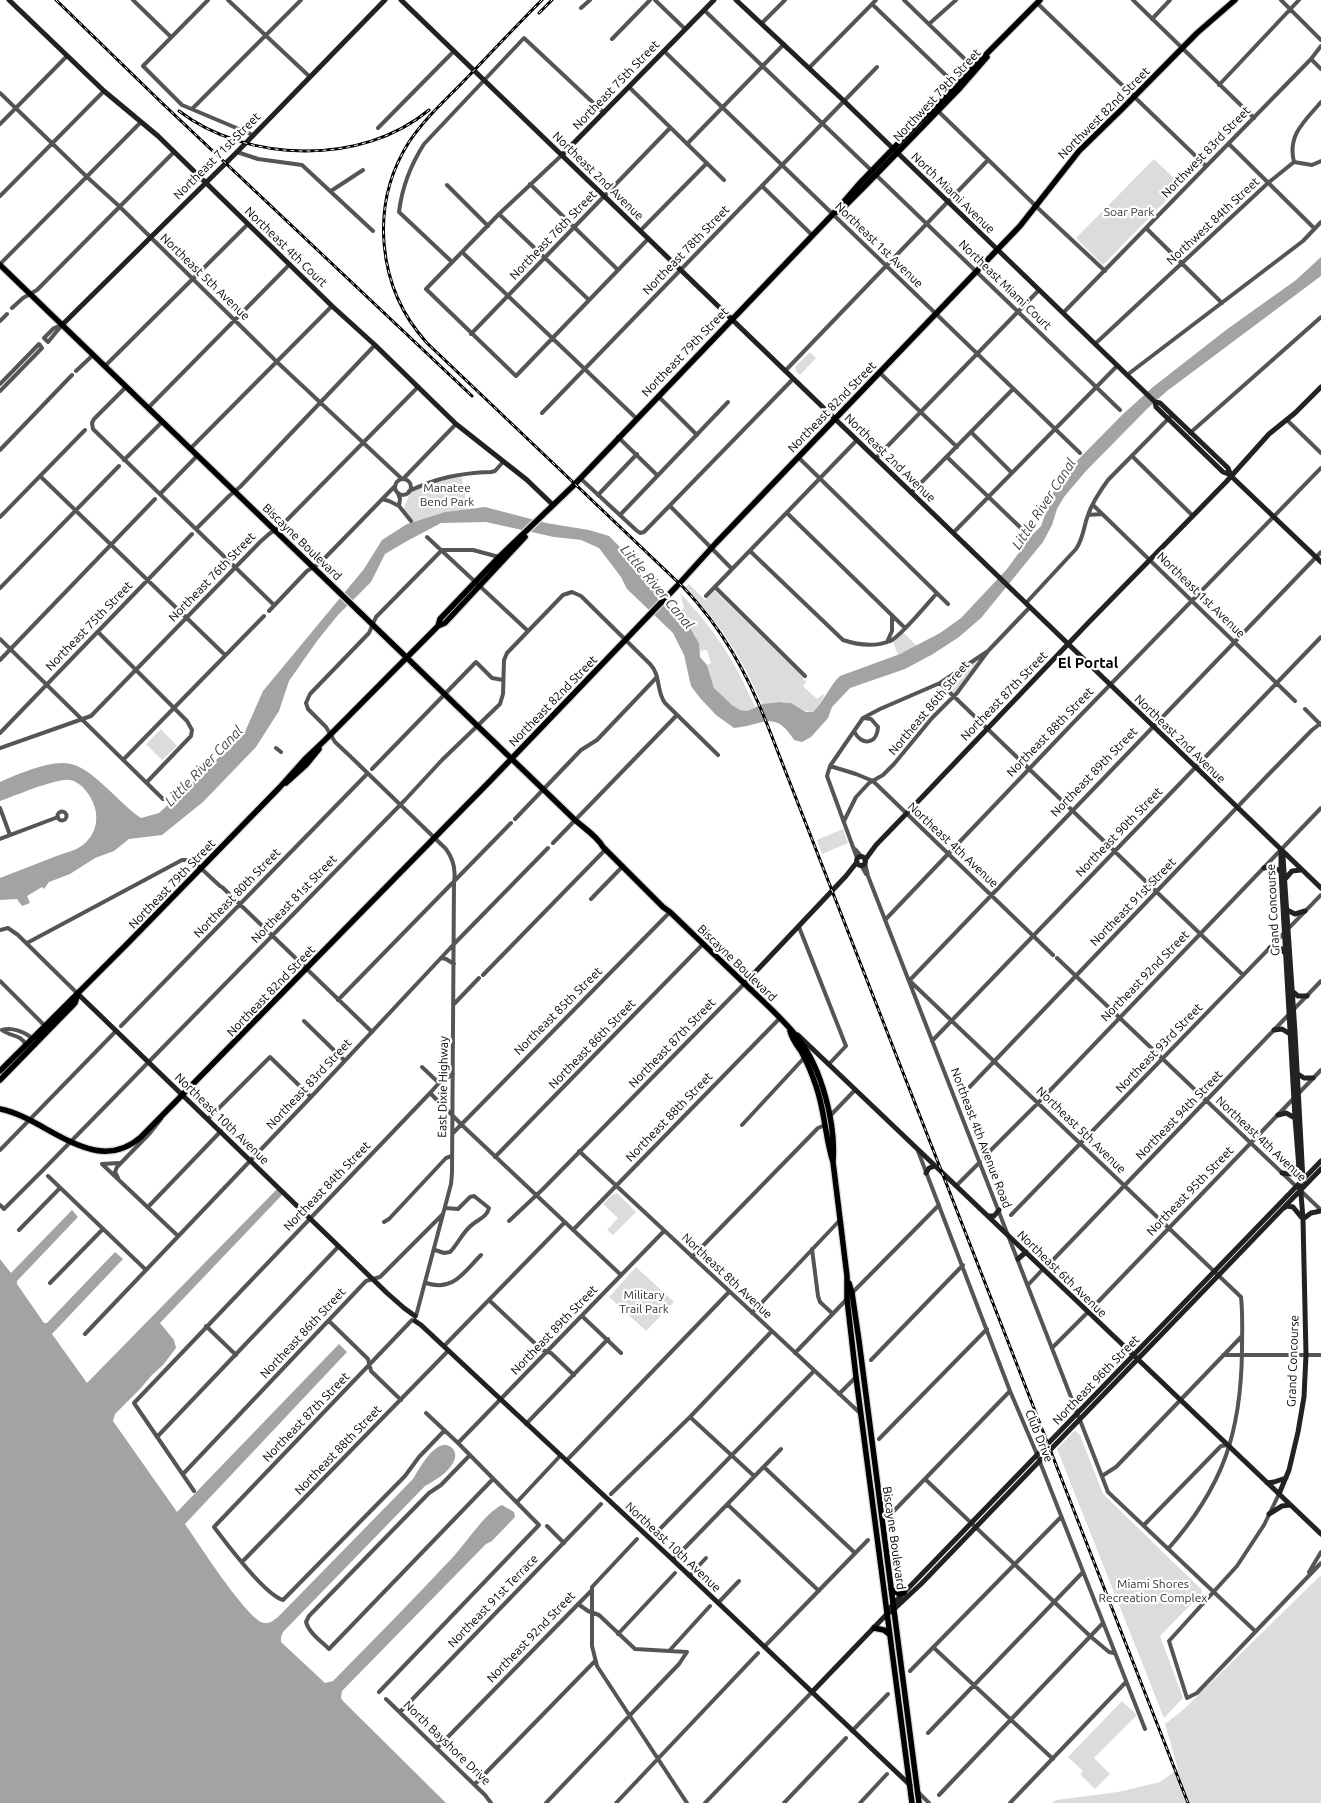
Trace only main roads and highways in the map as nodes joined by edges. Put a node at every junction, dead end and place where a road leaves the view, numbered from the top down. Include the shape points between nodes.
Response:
1 (1235, 0) edge
2 (1038, 1) edge
3 (991, 50) junction
4 (955, 84) junction
5 (938, 110) junction
6 (895, 151) junction
7 (997, 250) joint
8 (0, 264) edge
9 (527, 532) junction
10 (478, 584) junction
11 (407, 658) junction
12 (511, 759) junction
13 (47, 1028) junction
14 (789, 1029) junction
15 (0, 1072) edge
16 (0, 1080) edge
17 (0, 1109) edge
18 (833, 1162) junction
19 (847, 1276) junction
20 (861, 1414) junction
21 (870, 1423) junction
22 (869, 1479) junction
23 (878, 1491) junction
24 (890, 1588) junction
25 (904, 1593) road end
26 (874, 1628) road end
27 (889, 1634) junction
28 (912, 1803) edge
29 (919, 1803) edge

1 - 7 main road, Northwest 82nd Street via 1074,156
2 - 3 main road, Northwest 79th Street
3 - 4 main road, Northwest 79th Street
3 - 5 main road, Northwest 79th Street via 982,64
4 - 5 main road
4 - 6 main road, Northwest 79th Street
5 - 6 main road, Northwest 79th Street
6 - 9 main road, Northeast 79th Street
7 - 12 main road, Northeast 82nd Street
8 - 11 main road, Biscayne Boulevard
9 - 10 main road, Northeast 79th Street
9 - 10 main road, Northeast 79th Street via 498,557
10 - 11 main road, Northeast 79th Street via 440,619 438,626
11 - 12 main road, Biscayne Boulevard
11 - 13 main road, Northeast 79th Street via 71,998
12 - 14 main road, Biscayne Boulevard via 594,842 656,899 666,904 670,912
12 - 17 main road, Northeast 82nd Street via 136,1142 119,1150 97,1151
13 - 15 main road, Northeast 79th Street via 32,1038
13 - 16 main road, Northeast 79th Street
14 - 18 main road, Biscayne Boulevard via 819,1094
14 - 18 main road, Biscayne Boulevard via 813,1064 824,1092 830,1116
18 - 19 main road, Biscayne Boulevard
19 - 20 main road, Biscayne Boulevard
19 - 21 main road, Biscayne Boulevard
20 - 21 main road
20 - 22 main road, Biscayne Boulevard
21 - 23 main road, Biscayne Boulevard
22 - 23 main road
22 - 27 main road, Biscayne Boulevard
23 - 24 main road, Biscayne Boulevard
24 - 25 main road via 899,1594
24 - 29 main road, Biscayne Boulevard
26 - 27 main road
27 - 28 main road, Biscayne Boulevard

